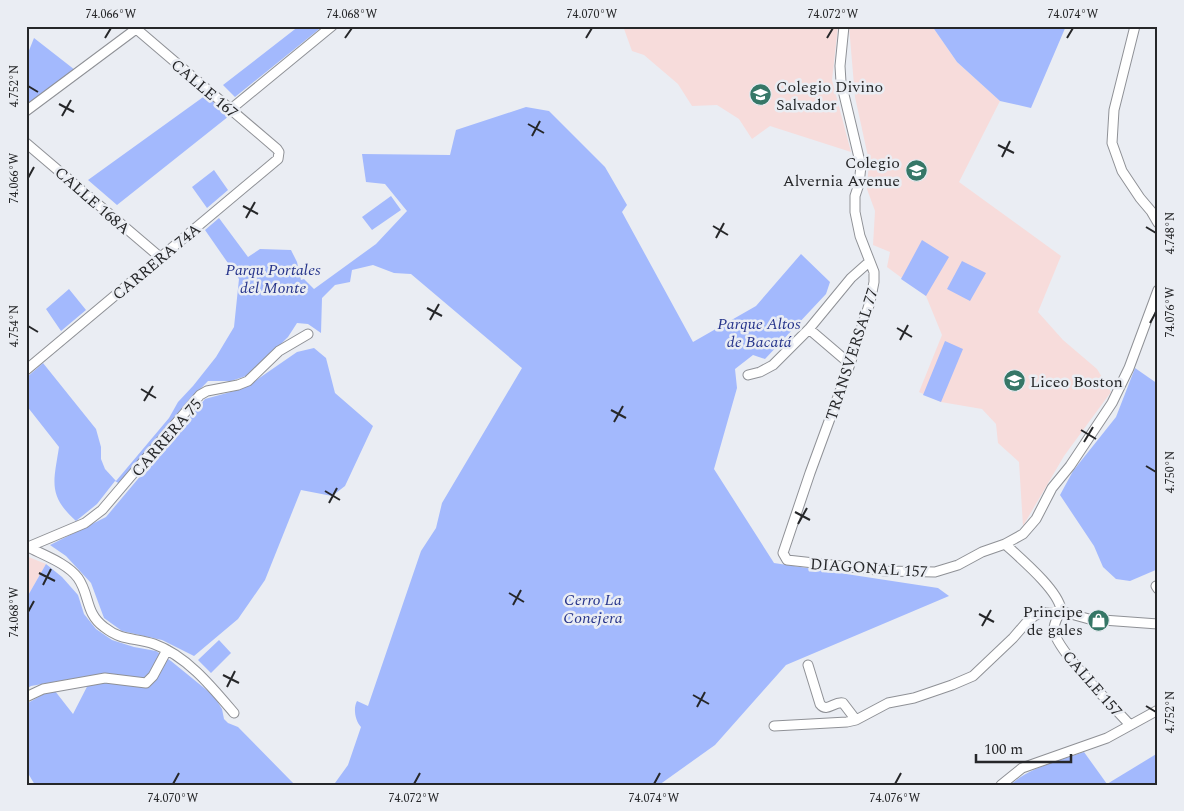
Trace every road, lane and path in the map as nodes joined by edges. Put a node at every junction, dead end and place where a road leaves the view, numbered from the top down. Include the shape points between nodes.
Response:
1 (126, 26) edge
2 (332, 26) edge
3 (844, 26) edge
4 (1135, 26) edge
5 (134, 28) edge
6 (123, 39) junction
7 (231, 109) junction
8 (26, 110) edge
9 (26, 143) edge
10 (277, 149) joint
11 (1158, 222) edge
12 (160, 258) junction
13 (869, 262) junction
14 (1158, 292) edge
15 (809, 330) junction
16 (308, 334) dead end
17 (850, 364) junction
18 (26, 370) edge
19 (748, 375) dead end
20 (1006, 544) junction
21 (27, 546) edge
22 (788, 560) joint
23 (1060, 611) junction
24 (1158, 619) edge
25 (1145, 624) junction
26 (1158, 624) edge
27 (167, 650) junction
28 (808, 665) dead end
29 (26, 697) edge
30 (1158, 710) edge
31 (234, 713) dead end
32 (856, 720) junction
33 (1130, 725) junction
34 (774, 726) dead end
35 (1001, 785) edge

1 - 6 street
2 - 7 street
3 - 13 street, TRANSVERSAL 77 via 841,82 862,166 855,212
4 - 11 street via 1114,110 1112,143 1122,171
5 - 6 street
5 - 7 street, CALLE 167
6 - 8 street
7 - 10 street, CALLE 167
9 - 12 street, CALLE 168A
10 - 12 street, CARRERA 74A via 276,162
12 - 18 street, CARRERA 74A
13 - 15 street via 851,278
13 - 17 street, TRANSVERSAL 77 via 874,272 873,290
14 - 20 street, DIAGONAL 157 via 1129,368 1107,410 1052,488 1036,520
15 - 17 street
15 - 19 street via 773,364
16 - 21 street, CARRERA 75 via 279,351 248,381 200,395 94,518
17 - 22 street, TRANSVERSAL 77 via 783,553
20 - 22 street, DIAGONAL 157 via 935,572 886,571
20 - 23 street via 1052,592
21 - 27 street via 63,565 77,577 90,612 104,627 120,637 148,642
23 - 25 street via 1089,619
23 - 32 street via 1034,616 972,676 914,698 888,703
23 - 33 street, CALLE 157 via 1054,633 1065,652
24 - 25 street
25 - 26 street
27 - 29 street via 146,683 105,678 43,689
27 - 31 street via 188,664
28 - 32 street via 820,704 826,708 843,703
30 - 33 street
32 - 34 street
33 - 35 street via 1107,738 1022,768

